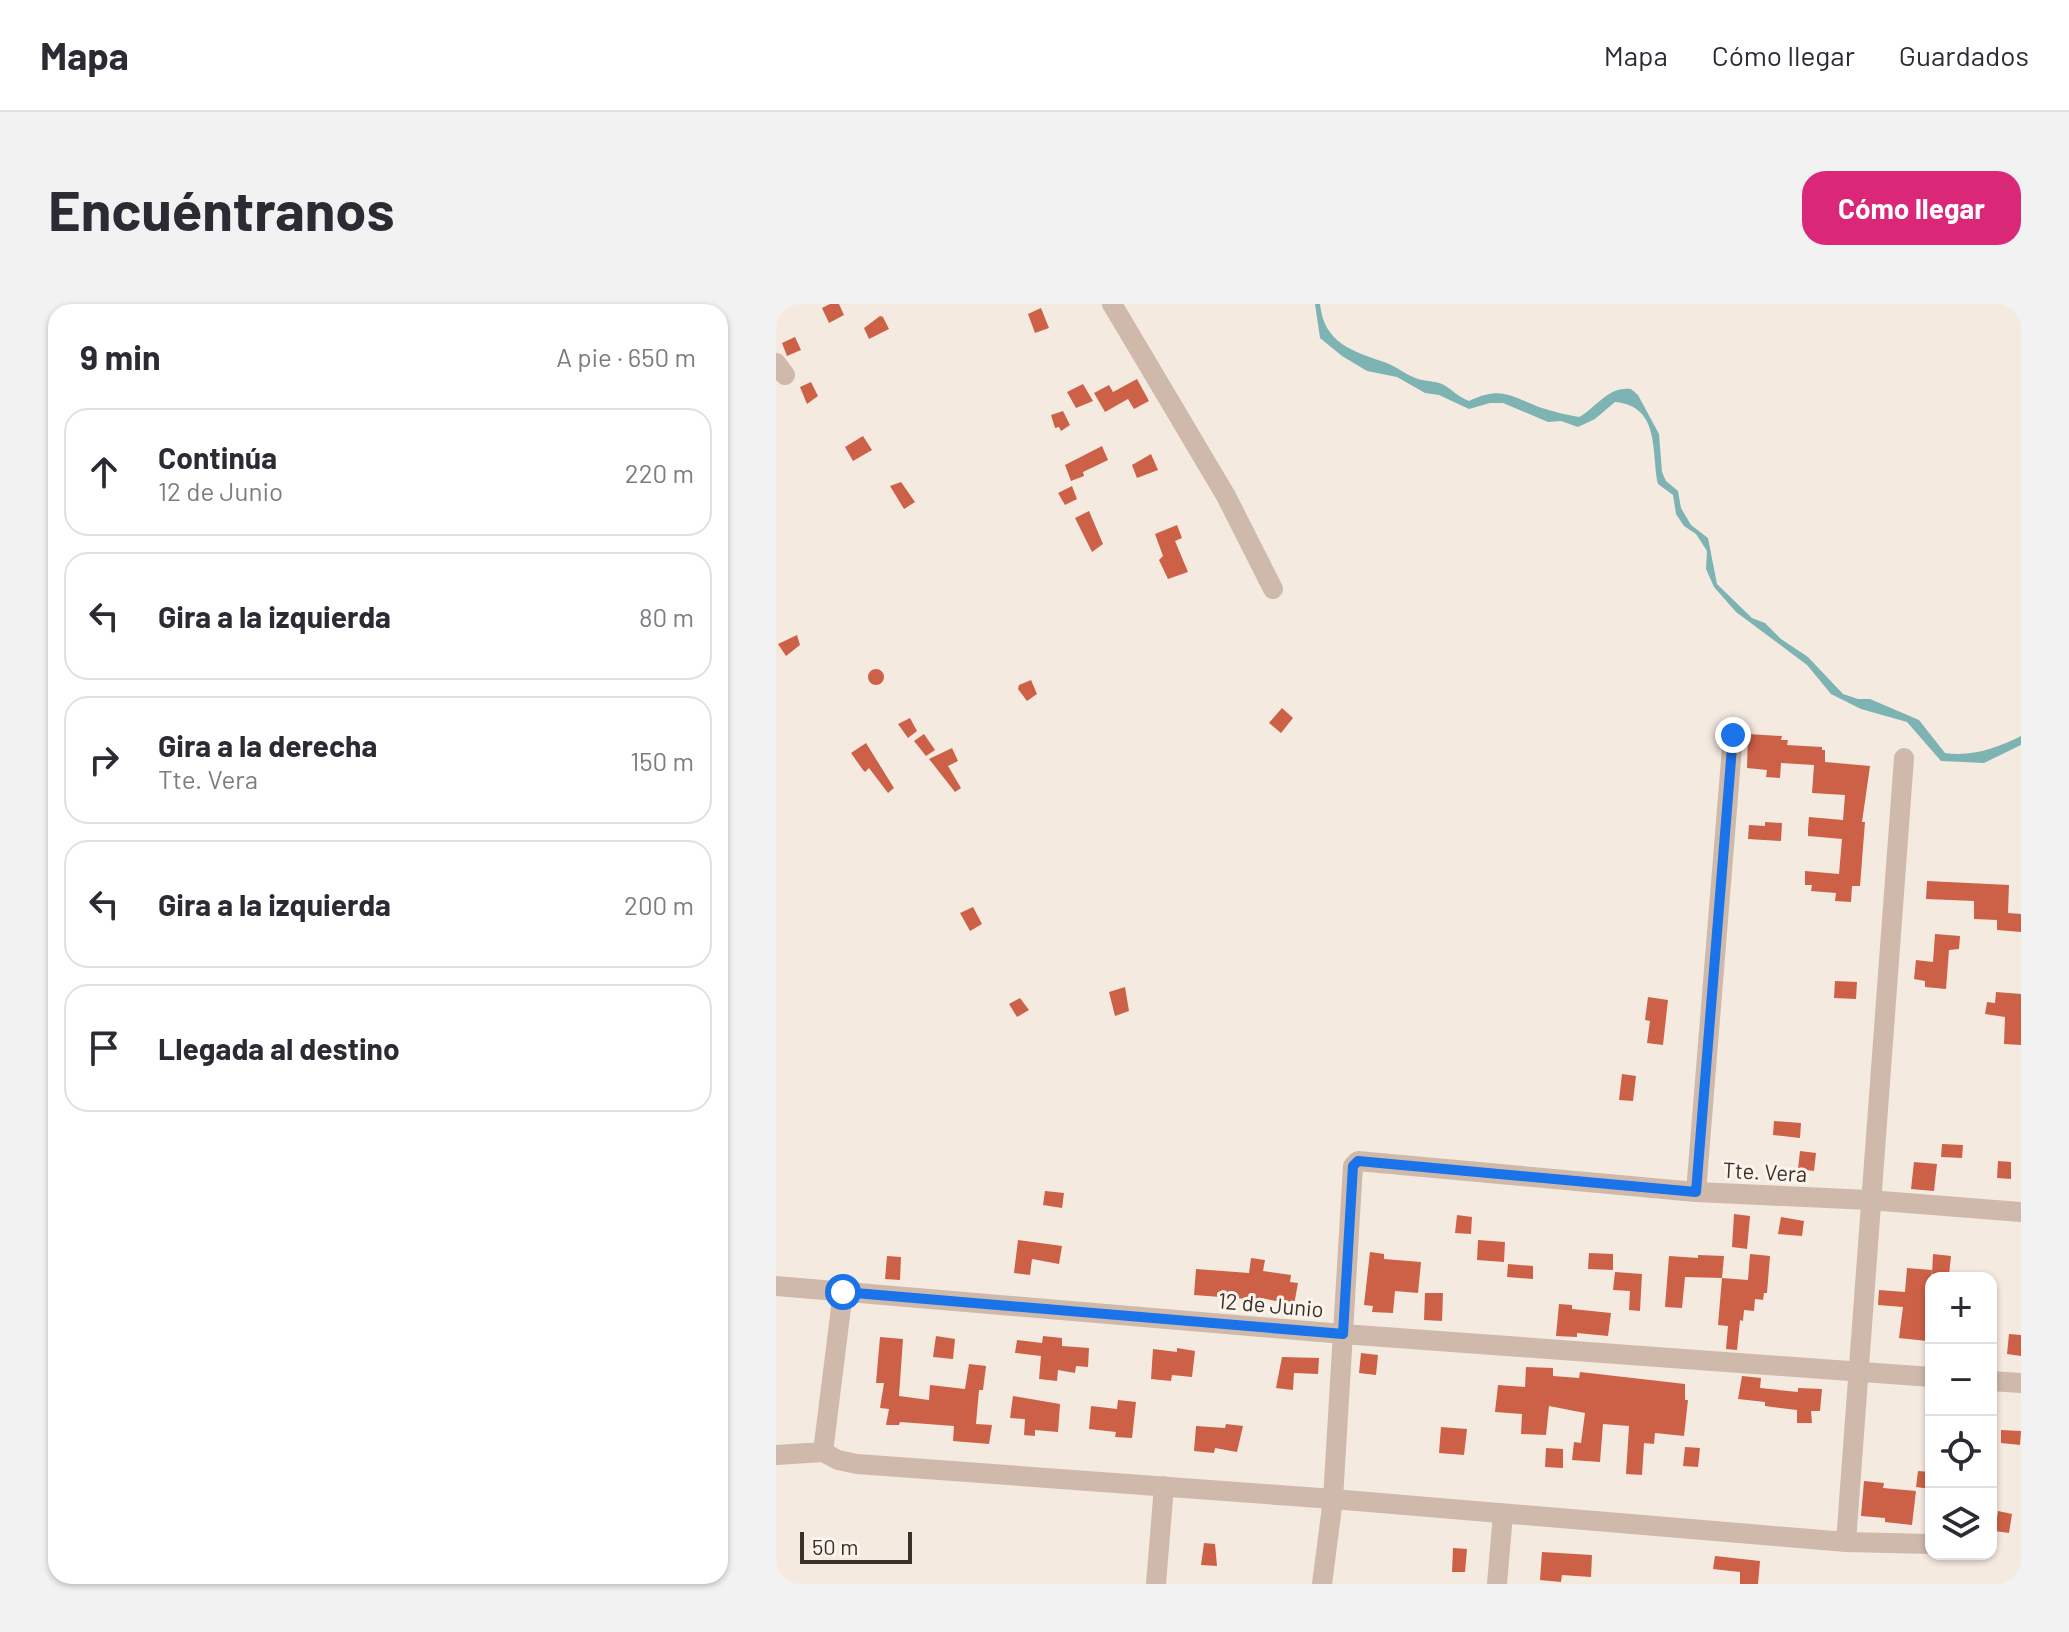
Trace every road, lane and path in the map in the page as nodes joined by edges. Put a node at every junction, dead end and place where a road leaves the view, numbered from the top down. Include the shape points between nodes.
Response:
1 (1112, 304) edge
2 (1273, 589) dead end
3 (1733, 735) dead end
4 (1904, 758) dead end
5 (1696, 1192) junction
6 (1869, 1200) junction
7 (2021, 1212) edge
8 (776, 1286) edge
9 (843, 1292) junction
10 (1343, 1334) junction
11 (1857, 1372) junction
12 (1925, 1377) edge
13 (1997, 1381) edge
14 (2021, 1383) edge
15 (823, 1452) junction
16 (776, 1455) edge
17 (1164, 1486) junction
18 (1333, 1499) junction
19 (1503, 1514) junction
20 (1846, 1542) junction
21 (1925, 1544) edge
22 (1156, 1584) edge
23 (1322, 1584) edge
24 (1497, 1584) edge

1 - 2 street via 1226,496
3 - 5 street
4 - 6 street
5 - 6 street, Tte. Vera
5 - 10 street, Tte. Vera via 1358,1161 1353,1166
6 - 7 street, Tte. Vera
6 - 11 street
8 - 9 street, 12 de Junio
9 - 10 street, 12 de Junio
9 - 15 street
10 - 11 street, 12 de Junio
10 - 18 street
11 - 12 street, 12 de Junio
11 - 20 street
13 - 14 street
15 - 16 street
15 - 17 street via 857,1464
17 - 18 street
17 - 22 street
18 - 19 street
18 - 23 street
19 - 20 street
19 - 24 street
20 - 21 street

